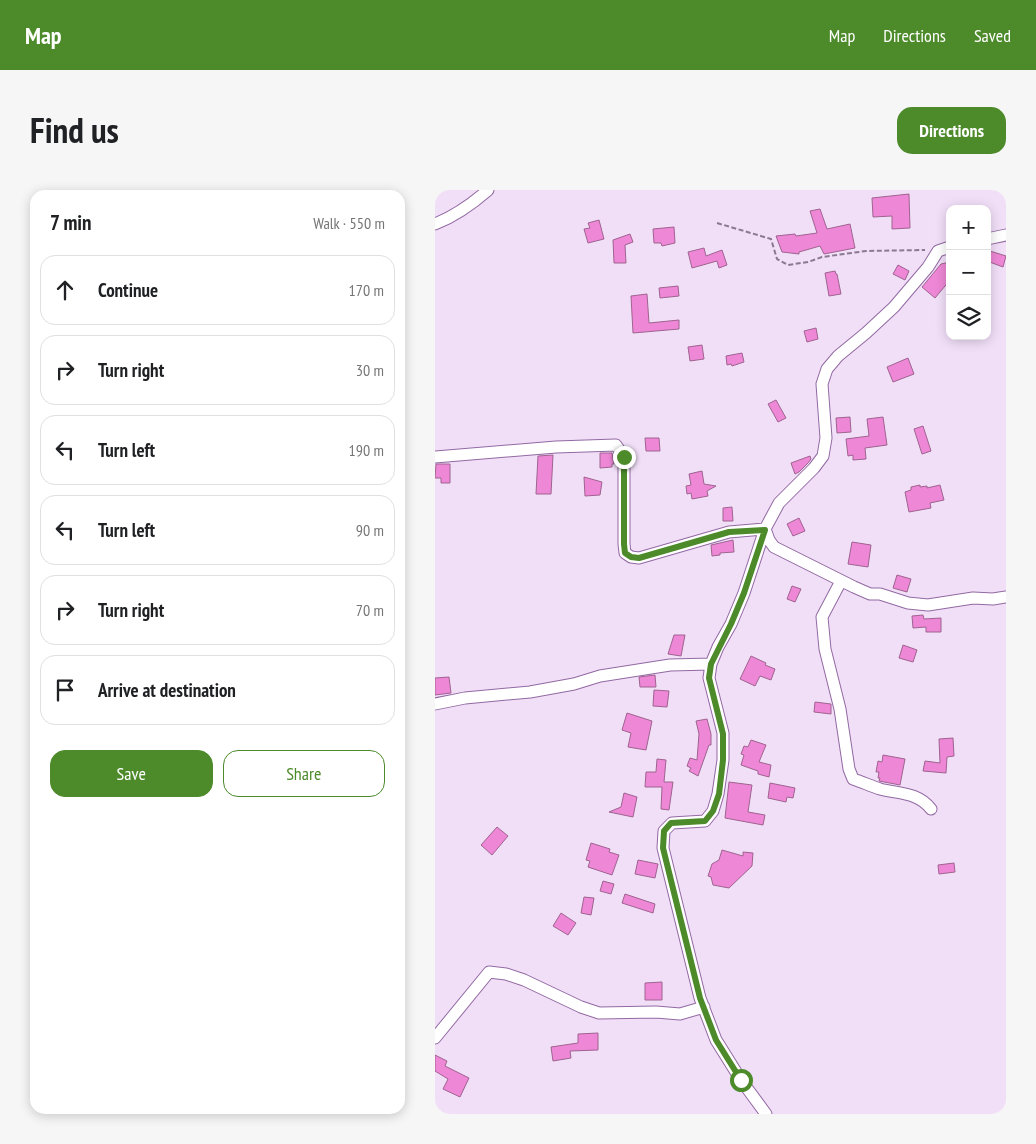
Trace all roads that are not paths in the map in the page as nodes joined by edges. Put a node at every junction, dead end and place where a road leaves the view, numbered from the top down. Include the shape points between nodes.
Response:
1 (488, 190) edge
2 (435, 224) edge
3 (1006, 235) edge
4 (991, 238) edge
5 (946, 248) edge
6 (435, 457) edge
7 (765, 530) junction
8 (841, 581) junction
9 (1006, 597) edge
10 (711, 664) junction
11 (435, 704) edge
12 (931, 809) dead end
13 (704, 1007) junction
14 (435, 1038) edge
15 (766, 1114) edge

1 - 2 street via 473,204
3 - 4 street
5 - 7 street via 938,251 894,307 837,356 827,369 822,384 823,456 779,503
6 - 7 street via 616,445 624,457 624,544 625,553 631,557 639,558 729,532
7 - 8 street via 774,547
7 - 10 street via 744,593
8 - 9 street via 870,594 928,605
8 - 12 street via 822,617 825,649 842,716 849,769 853,779 922,799
10 - 11 street via 670,665 599,676 531,692
10 - 13 street via 709,678 723,734 719,794 705,821 671,823 664,831 663,848
13 - 14 street via 680,1014 599,1013 524,980 489,972
13 - 15 street via 716,1040

